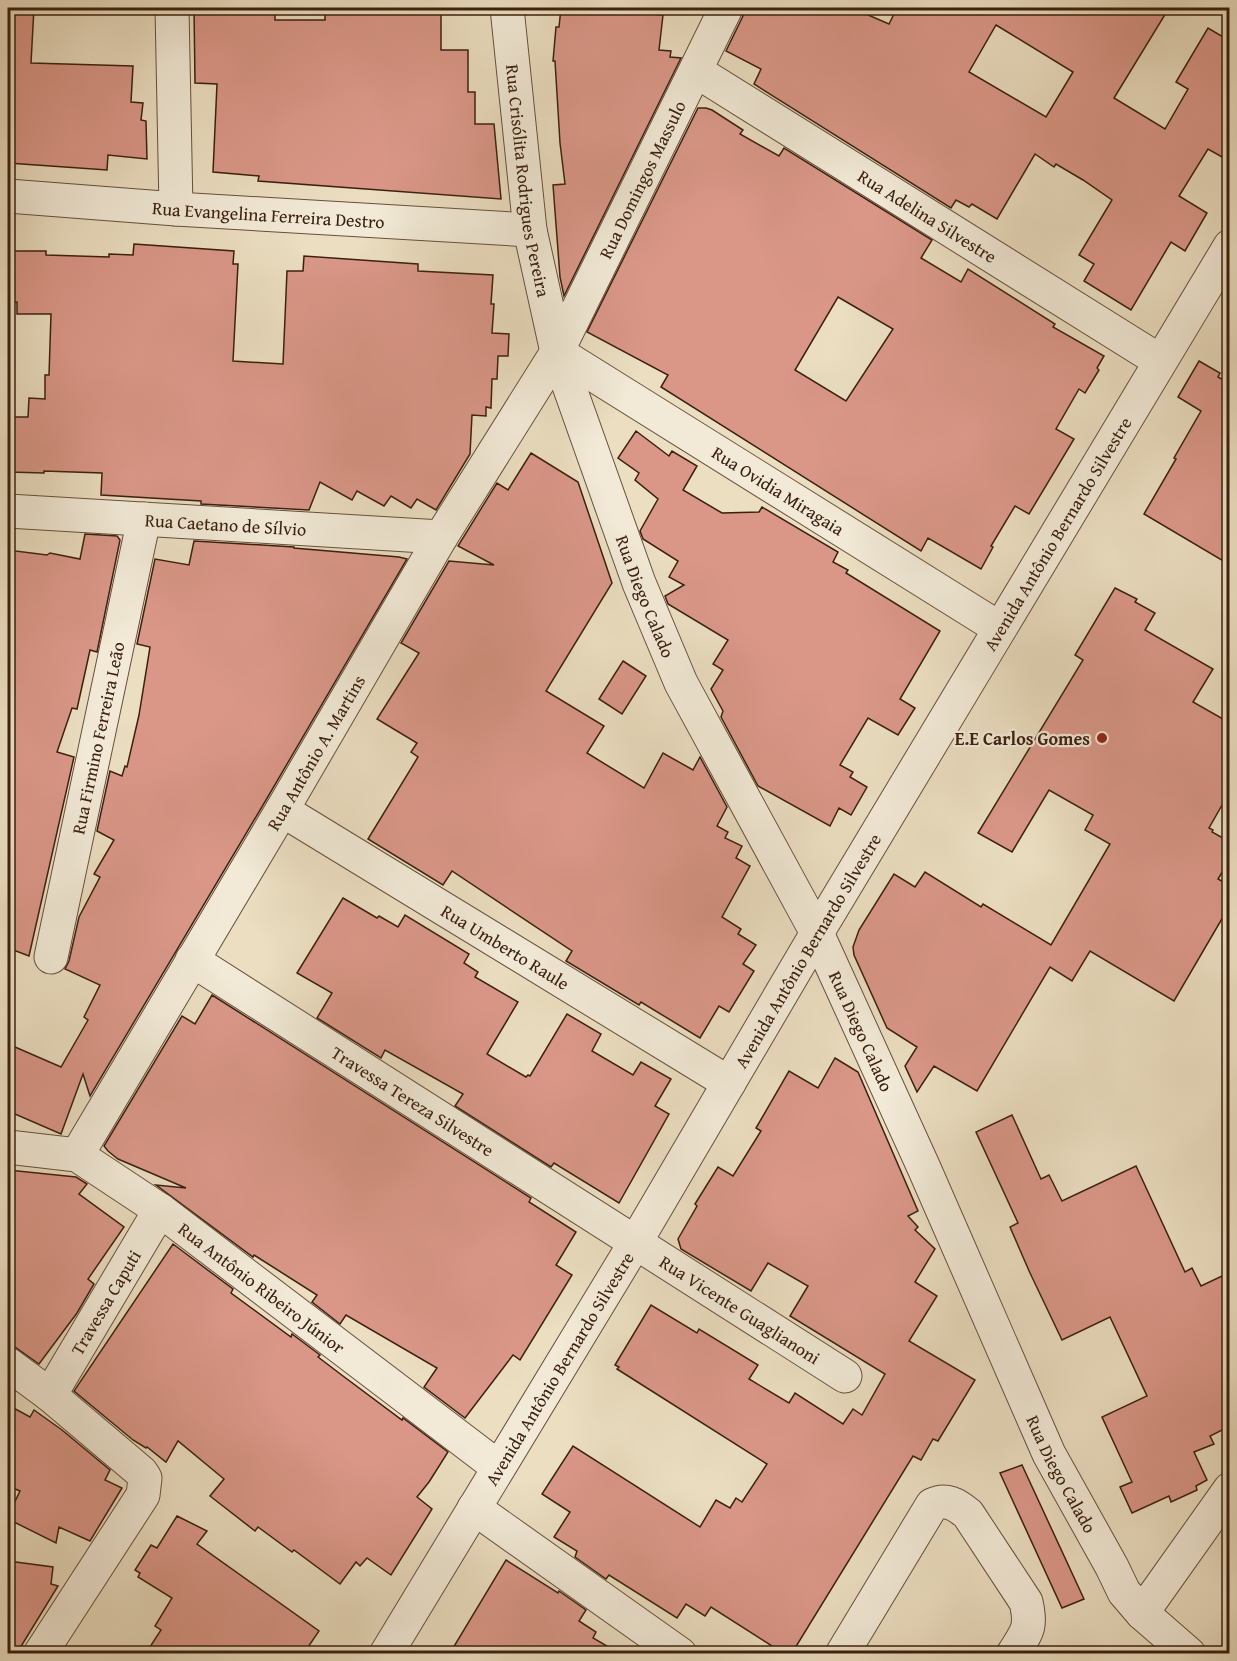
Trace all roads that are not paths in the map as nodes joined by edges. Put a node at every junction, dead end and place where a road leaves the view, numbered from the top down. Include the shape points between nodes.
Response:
1 (172, 8) edge
2 (507, 8) edge
3 (726, 8) edge
4 (696, 71) junction
5 (8, 196) edge
6 (176, 209) junction
7 (530, 230) junction
8 (1230, 246) edge
9 (557, 352) junction
10 (1160, 361) junction
11 (8, 511) edge
12 (144, 519) junction
13 (441, 537) junction
14 (999, 628) junction
15 (282, 810) junction
16 (817, 933) junction
17 (51, 957) dead end
18 (192, 960) junction
19 (729, 1083) junction
20 (8, 1147) edge
21 (77, 1155) junction
22 (160, 1210) junction
23 (635, 1243) junction
24 (8, 1364) edge
25 (845, 1376) dead end
26 (50, 1395) junction
27 (498, 1467) junction
28 (1230, 1489) edge
29 (474, 1508) junction
30 (1142, 1613) junction
31 (40, 1653) edge
32 (387, 1653) edge
33 (680, 1653) edge
34 (842, 1653) edge
35 (1013, 1653) edge
36 (1189, 1653) edge

1 - 6 street
2 - 7 street, Rua Crisólita Rodrigues Pereira
3 - 4 street, Rua Domingos Massulo
4 - 9 street, Rua Domingos Massulo
4 - 10 street, Rua Adelina Silvestre
5 - 6 street, Rua Evangelina Ferreira Destro
6 - 7 street, Rua Evangelina Ferreira Destro
7 - 9 street, Rua Crisólita Rodrigues Pereira
8 - 10 street, Avenida Antônio Bernardo Silvestre
9 - 13 street, Rua Antônio A. Martins
9 - 14 street, Rua Ovidia Miragaia
9 - 16 street, Rua Diego Calado via 639,583 681,683
10 - 14 street, Avenida Antônio Bernardo Silvestre
11 - 12 street, Rua Caetano de Sílvio
12 - 13 street, Rua Caetano de Sílvio
12 - 17 street, Rua Firmino Ferreira Leão
13 - 15 street, Rua Antônio A. Martins
14 - 16 street, Avenida Antônio Bernardo Silvestre
15 - 18 street, Rua Antônio A. Martins
15 - 19 street, Rua Umberto Raule
16 - 19 street, Avenida Antônio Bernardo Silvestre
16 - 30 street, Rua Diego Calado via 1049,1454 1124,1592
18 - 21 street, Rua Antônio A. Martins
18 - 23 street, Travessa Tereza Silvestre
19 - 23 street, Avenida Antônio Bernardo Silvestre
20 - 21 street, Rua Antônio Ribeiro Júnior
21 - 22 street, Rua Antônio Ribeiro Júnior
22 - 26 street, Travessa Caputi
22 - 27 street, Rua Antônio Ribeiro Júnior
23 - 25 street, Rua Vicente Guaglianoni
23 - 27 street, Avenida Antônio Bernardo Silvestre
24 - 26 street
26 - 31 street via 145,1478 143,1495
27 - 29 street, Avenida Antônio Bernardo Silvestre
28 - 30 street
29 - 32 street, Avenida Antônio Bernardo Silvestre
29 - 33 street
30 - 36 street, Rua Diego Calado
34 - 35 street via 932,1505 946,1501 968,1514 1026,1602 1028,1629

